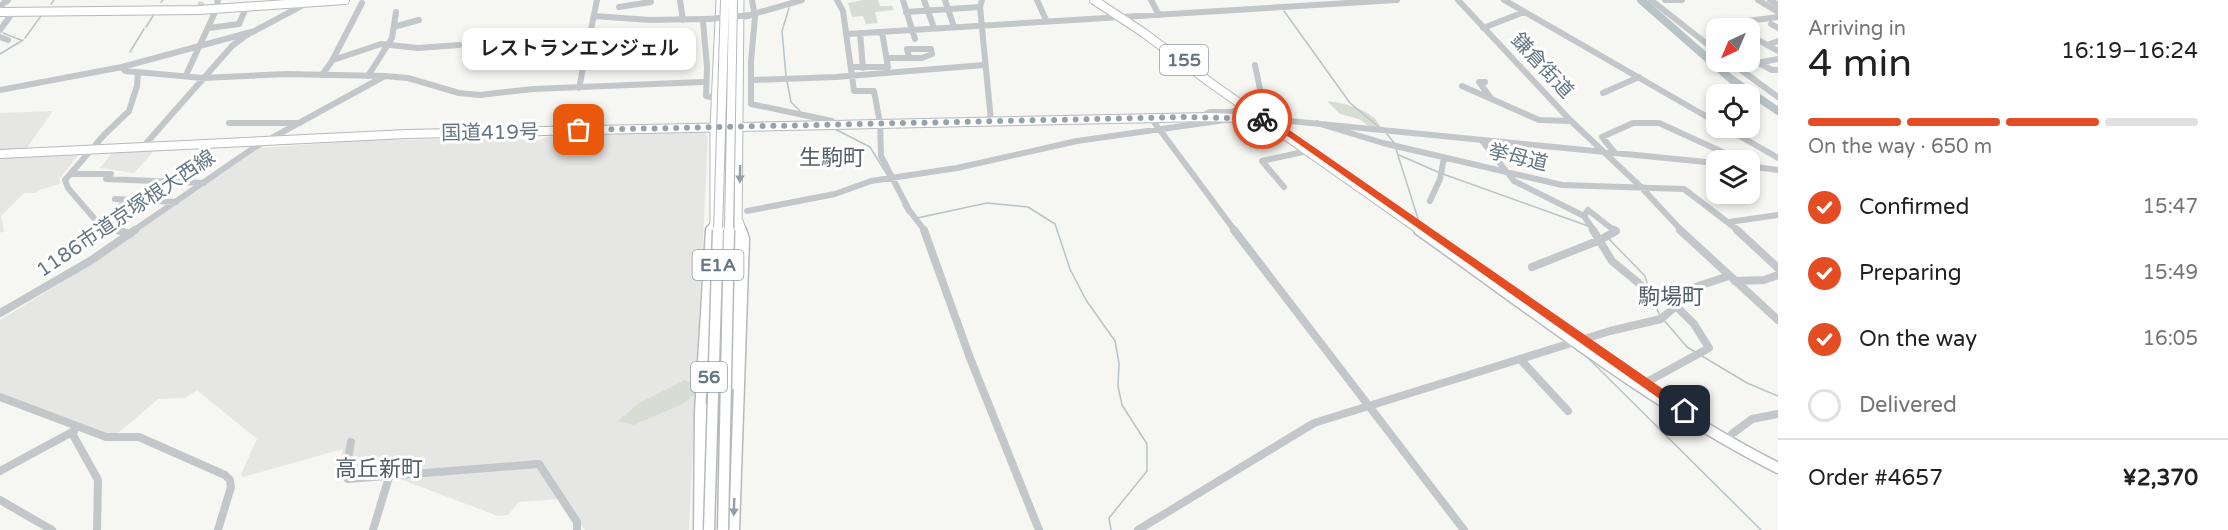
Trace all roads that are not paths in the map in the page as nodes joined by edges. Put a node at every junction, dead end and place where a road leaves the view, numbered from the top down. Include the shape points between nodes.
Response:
1 (8, 0) edge
2 (287, 0) edge
3 (345, 0) edge
4 (597, 0) edge
5 (623, 0) edge
6 (680, 0) edge
7 (720, 0) edge
8 (725, 0) edge
9 (733, 0) edge
10 (740, 0) edge
11 (752, 0) edge
12 (802, 0) edge
13 (837, 0) edge
14 (903, 0) edge
15 (924, 0) edge
16 (945, 0) edge
17 (963, 0) edge
18 (982, 0) edge
19 (1037, 0) edge
20 (1094, 0) edge
21 (1100, 0) edge
22 (1151, 0) edge
23 (1396, 0) edge
24 (1458, 0) edge
25 (1504, 0) edge
26 (1651, 0) edge
27 (1665, 0) edge
28 (1682, 0) edge
29 (1758, 0) edge
30 (1770, 0) edge
31 (651, 2) dead end
32 (770, 2) dead end
33 (307, 3) edge
34 (362, 3) dead end
35 (238, 4) junction
36 (217, 5) edge
37 (1778, 5) edge
38 (619, 7) junction
39 (980, 7) junction
40 (246, 8) junction
41 (964, 8) junction
42 (0, 9) edge
43 (948, 9) junction
44 (773, 10) junction
45 (928, 10) junction
46 (70, 11) junction
47 (14, 12) junction
48 (396, 12) dead end
49 (906, 12) junction
50 (1524, 12) junction
51 (1778, 12) edge
52 (752, 15) junction
53 (1159, 15) junction
54 (594, 16) junction
55 (622, 17) junction
56 (1122, 17) junction
57 (1778, 17) edge
58 (706, 19) junction
59 (419, 20) dead end
60 (683, 20) junction
61 (1047, 22) junction
62 (1771, 24) dead end
63 (397, 26) junction
64 (981, 26) junction
65 (954, 27) junction
66 (209, 28) junction
67 (934, 28) junction
68 (1483, 28) junction
69 (1778, 28) edge
70 (0, 30) edge
71 (255, 30) junction
72 (912, 30) junction
73 (882, 32) junction
74 (860, 33) junction
75 (847, 34) junction
76 (0, 37) edge
77 (915, 39) dead end
78 (8, 40) dead end
79 (1778, 40) edge
80 (1706, 43) edge
81 (389, 44) junction
82 (459, 45) dead end
83 (1767, 45) junction
84 (200, 46) junction
85 (1778, 51) edge
86 (909, 57) dead end
87 (887, 58) junction
88 (333, 60) junction
89 (1777, 60) edge
90 (751, 61) junction
91 (740, 62) junction
92 (1760, 63) edge
93 (1760, 64) edge
94 (984, 65) junction
95 (1255, 65) dead end
96 (717, 66) junction
97 (122, 67) junction
98 (707, 67) junction
99 (851, 67) junction
100 (863, 68) junction
101 (1778, 70) edge
102 (1744, 72) edge
103 (138, 73) junction
104 (187, 73) dead end
105 (322, 75) junction
106 (852, 75) junction
107 (368, 76) junction
108 (384, 76) junction
109 (1639, 77) junction
110 (203, 78) junction
111 (753, 80) dead end
112 (702, 82) dead end
113 (1485, 82) dead end
114 (1462, 86) dead end
115 (579, 88) junction
116 (0, 90) edge
117 (1603, 93) dead end
118 (1778, 97) edge
119 (716, 98) junction
120 (1492, 99) junction
121 (1237, 113) junction
122 (1706, 116) edge
123 (1151, 118) junction
124 (1266, 119) junction
125 (1286, 120) junction
126 (991, 121) junction
127 (1571, 121) junction
128 (229, 123) dead end
129 (303, 123) junction
130 (880, 123) junction
131 (1317, 123) junction
132 (835, 124) junction
133 (740, 126) junction
134 (714, 127) junction
135 (1161, 129) junction
136 (1743, 138) edge
137 (268, 141) junction
138 (1482, 141) junction
139 (142, 148) junction
140 (93, 149) junction
141 (1718, 150) edge
142 (1307, 151) junction
143 (1605, 152) junction
144 (1615, 153) junction
145 (0, 154) edge
146 (1444, 158) junction
147 (1778, 159) edge
148 (1706, 162) edge
149 (1760, 168) edge
150 (1778, 170) edge
151 (70, 174) junction
152 (1509, 174) junction
153 (890, 177) junction
154 (204, 183) junction
155 (1284, 187) dead end
156 (1641, 187) junction
157 (115, 199) dead end
158 (126, 200) junction
159 (147, 200) junction
160 (1430, 201) dead end
161 (176, 202) junction
162 (747, 211) dead end
163 (1778, 215) edge
164 (1584, 216) junction
165 (739, 222) junction
166 (1729, 222) junction
167 (712, 228) junction
168 (130, 234) junction
169 (1600, 240) junction
170 (1532, 267) dead end
171 (1778, 268) edge
172 (1778, 275) edge
173 (1732, 278) junction
174 (1647, 290) dead end
175 (1676, 306) junction
176 (0, 313) edge
177 (1778, 320) edge
178 (1581, 341) junction
179 (1520, 359) junction
180 (1645, 383) junction
181 (0, 397) edge
182 (1370, 405) junction
183 (1568, 411) dead end
184 (1778, 414) edge
185 (75, 430) junction
186 (1731, 434) dead end
187 (351, 442) dead end
188 (1778, 462) edge
189 (1778, 468) edge
190 (0, 471) edge
191 (389, 477) junction
192 (0, 500) edge
193 (52, 530) edge
194 (97, 530) edge
195 (218, 530) edge
196 (373, 530) edge
197 (577, 530) edge
198 (699, 530) edge
199 (704, 530) edge
200 (709, 530) edge
201 (723, 530) edge
202 (734, 530) edge
203 (1039, 530) edge
204 (1138, 530) edge
205 (1464, 530) edge

1 - 42 street
2 - 35 highway
3 - 33 highway
4 - 54 street
5 - 38 street
6 - 60 street
7 - 96 main road, 56
8 - 200 highway, E1A, bridge
9 - 201 highway, E1A, bridge
10 - 91 main road, 56
11 - 52 street
12 - 44 street
13 - 75 street via 843,9
14 - 49 street
15 - 45 street
16 - 43 street
17 - 41 street
18 - 39 street
19 - 61 street
20 - 56 highway, 155
21 - 56 highway, 155
22 - 53 street
23 - 53 street
24 - 68 street, 鎌倉街道
25 - 50 street
26 - 80 street
27 - 28 street
29 - 51 street
30 - 37 street
31 - 38 street
32 - 44 street
33 - 35 highway
33 - 40 highway
33 - 71 street
34 - 88 street
35 - 36 highway
36 - 40 highway
36 - 42 highway
36 - 46 highway
36 - 66 street
38 - 55 street
39 - 41 street
39 - 64 street
40 - 66 street via 239,24
41 - 43 street
42 - 46 highway
42 - 47 highway
43 - 45 street
43 - 65 street
44 - 52 street
45 - 49 street
45 - 67 street
46 - 47 highway
47 - 70 street
48 - 63 street
49 - 72 street
50 - 68 street
50 - 109 street
52 - 58 street, bridge
52 - 90 street
53 - 56 street
54 - 55 street
54 - 115 street
55 - 60 street
56 - 61 street
56 - 124 highway, 155
57 - 83 street via 1749,21 1749,34
58 - 60 street
58 - 98 street
59 - 63 street
61 - 64 street
62 - 69 street
63 - 81 street
64 - 65 street
64 - 94 street
65 - 67 street
66 - 84 street
67 - 72 street
68 - 127 street, 鎌倉街道
71 - 84 street
71 - 110 street via 232,45
72 - 73 street
72 - 77 street
73 - 74 street
73 - 87 street
74 - 75 street
74 - 100 street
75 - 99 street
76 - 78 street
79 - 83 street
81 - 82 street via 417,48
81 - 88 street
81 - 107 street
83 - 85 street
84 - 97 street
84 - 104 street
86 - 87 street
87 - 100 street via 888,67
88 - 105 street
89 - 92 street
90 - 91 street
90 - 132 street via 751,104
91 - 133 main road, 56
93 - 101 street
94 - 106 street
94 - 126 street
95 - 125 street via 1261,94 1255,103
96 - 98 street
96 - 119 main road, 56
97 - 103 street
97 - 116 street
98 - 119 street via 706,96
99 - 100 street
99 - 106 street
102 - 118 street
103 - 110 street
103 - 140 street via 129,111
105 - 107 street
105 - 110 street
106 - 111 street
106 - 130 street via 855,92 874,91
107 - 108 street
108 - 115 street via 480,95
108 - 129 street, 1186市道京塚根大西線
109 - 117 street
109 - 122 street
110 - 139 street
112 - 115 street
113 - 120 street via 1479,82
114 - 120 street
119 - 134 main road, 56
120 - 127 street via 1539,120
121 - 123 highway, 国道419号
121 - 124 highway, 国道419号
121 - 135 street via 1229,121
123 - 126 highway, 国道419号
123 - 135 street
124 - 125 street
124 - 142 highway, 155
124 - 178 highway, 155
125 - 131 street
126 - 130 highway, 国道419号
127 - 143 street, 鎌倉街道
128 - 129 street
129 - 137 street, 1186市道京塚根大西線
130 - 132 highway, 国道419号
130 - 153 street via 881,156
131 - 138 street
131 - 146 street, 挙母道
132 - 133 highway, 国道419号
133 - 134 highway, 国道419号
133 -> 165 main road, 56
134 - 137 highway, 国道419号
134 - 167 main road, 56
135 - 153 street
135 - 182 street
136 - 147 street
137 - 139 highway, 国道419号
137 - 154 street, 1186市道京塚根大西線
138 - 143 street
138 - 152 street
139 - 140 highway, 国道419号
140 - 145 highway, 国道419号
140 - 151 street
141 - 144 street via 1659,123 1633,123 1602,137
142 - 155 street via 1262,161
142 - 178 highway, 155
143 - 144 street
143 - 156 street, 鎌倉街道
144 - 148 street
146 - 152 street, 挙母道
146 - 160 street
149 - 150 street
151 - 154 street
151 - 168 street via 65,180 68,188 91,216 104,226
152 - 156 street, 挙母道 via 1562,185
152 - 164 street via 1530,191
153 - 162 street via 835,194
153 - 203 street via 927,234 970,358
154 - 161 street, 1186市道京塚根大西線
156 - 166 street, 挙母道 via 1684,189
156 - 173 street
157 - 158 street
158 - 159 street
158 - 159 street via 119,208 139,209
159 - 161 street
161 - 168 street, 1186市道京塚根大西線
163 - 166 street
164 - 169 street
164 - 169 street via 1588,210 1616,231
165 - 201 main road, 56
165 -> 202 highway via 744,239
166 - 171 street, 挙母道
167 - 198 highway via 700,412
167 - 199 main road, 56
168 - 176 street, 1186市道京塚根大西線
169 - 170 street
169 - 174 street via 1612,261
172 - 173 street via 1764,280
173 - 175 street via 1683,291
173 - 177 street
175 - 178 street via 1661,319
175 - 180 street via 1694,324 1709,348
178 - 179 street
178 - 180 highway, 155
178 - 189 highway, 155 via 1672,408
179 - 182 street
179 - 183 street
180 - 188 highway, 155 via 1712,428
181 - 185 street
182 - 204 street via 1333,415 1300,430
182 - 205 street
184 - 186 street via 1752,419
185 - 190 street
185 - 194 street via 98,480
185 - 195 street via 106,437 139,437 225,475 231,487
187 - 191 street via 347,478
191 - 196 street
191 - 197 street via 538,464 577,522
192 - 193 street

